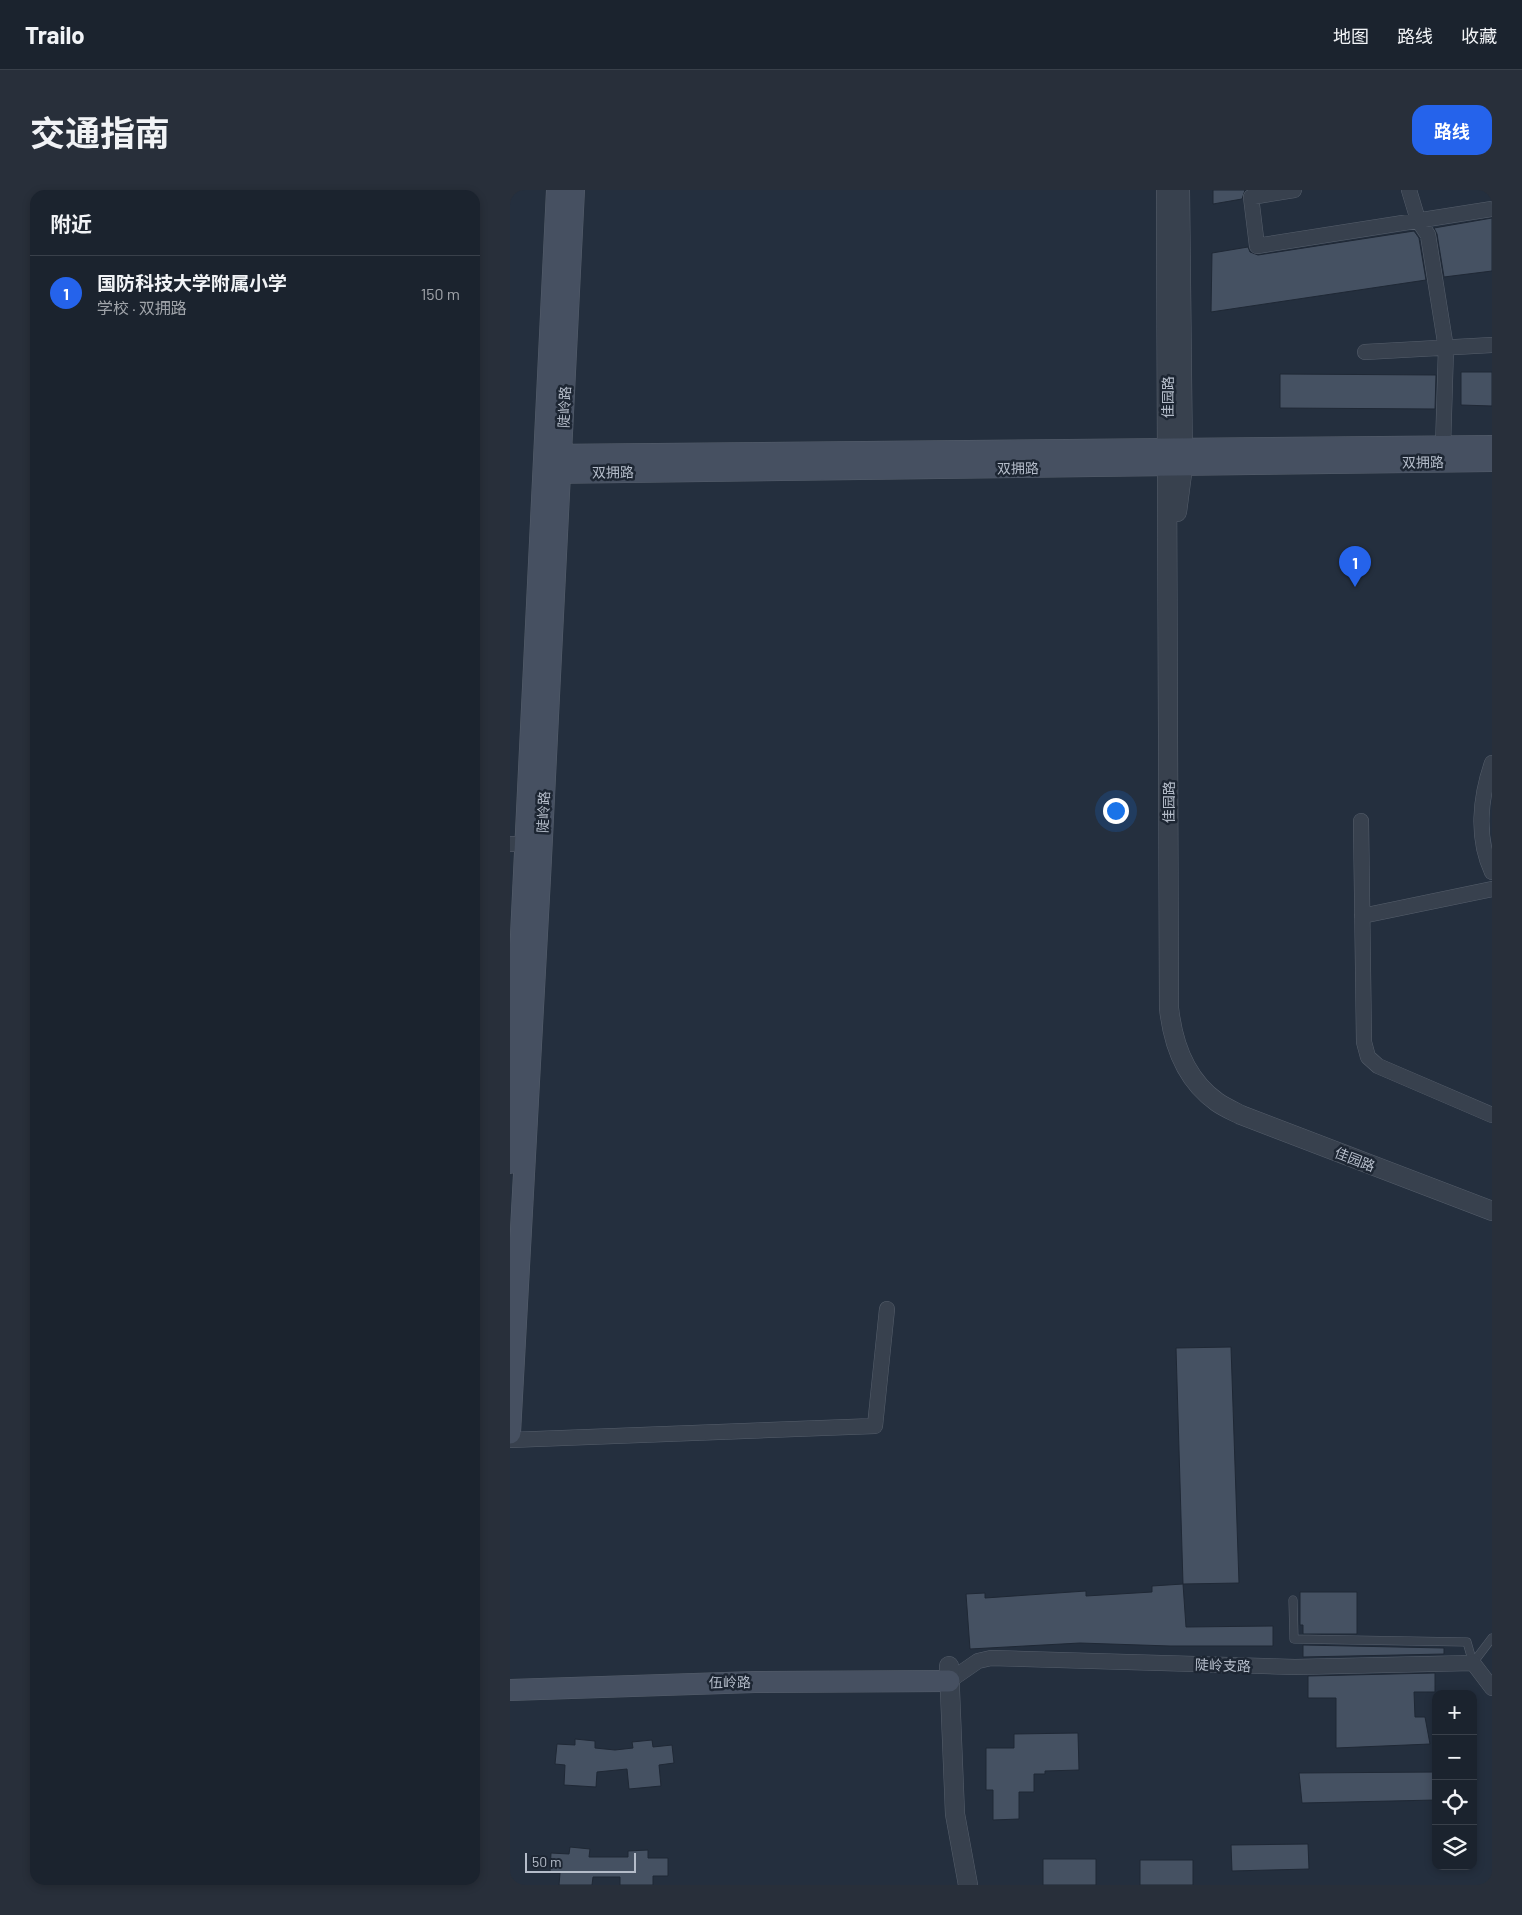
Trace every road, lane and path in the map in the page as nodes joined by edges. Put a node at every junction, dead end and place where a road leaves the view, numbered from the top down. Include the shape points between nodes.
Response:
1 (557, 190) edge
2 (574, 190) edge
3 (1166, 190) edge
4 (1180, 190) edge
5 (1294, 190) edge
6 (1409, 190) edge
7 (1492, 209) edge
8 (1418, 220) junction
9 (1492, 345) edge
10 (1446, 348) junction
11 (1366, 352) dead end
12 (1492, 446) edge
13 (1443, 447) junction
14 (1175, 458) junction
15 (1492, 461) edge
16 (552, 464) junction
17 (1492, 763) edge
18 (1361, 821) dead end
19 (518, 844) edge
20 (1492, 872) edge
21 (1492, 889) edge
22 (1362, 916) junction
23 (1492, 1114) edge
24 (510, 1162) edge
25 (1492, 1198) edge
26 (1492, 1211) edge
27 (887, 1309) dead end
28 (510, 1434) edge
29 (510, 1440) edge
30 (1293, 1600) dead end
31 (1492, 1638) edge
32 (1473, 1663) junction
33 (945, 1674) junction
34 (510, 1677) edge
35 (1492, 1688) edge
36 (510, 1690) edge
37 (960, 1885) edge
38 (968, 1885) edge

1 - 16 main road, 陡岭路
2 - 16 main road, 陡岭路
3 - 14 street, 佳园路
4 - 14 street, 佳园路
5 - 8 street via 1251,198 1257,246
6 - 8 street
7 - 8 street
8 - 10 street via 1428,235
9 - 10 street
10 - 11 street
10 - 13 street
12 - 13 main road, 双拥路
13 - 14 main road, 双拥路
14 - 15 main road, 双拥路
14 - 16 main road, 双拥路
14 - 25 street, 佳园路 via 1178,954 1182,1025 1189,1051 1211,1082 1222,1092 1246,1104
14 - 26 street, 佳园路 via 1169,1008 1179,1055 1201,1088 1217,1102 1241,1115
16 - 19 main road, 陡岭路
16 - 28 main road, 陡岭路
17 - 20 street via 1481,804 1481,832
18 - 22 street
19 - 24 main road, 陡岭路
21 - 22 street
22 - 23 street via 1364,1042 1368,1057 1384,1069
27 - 29 street via 875,1426
30 - 32 lane via 1294,1638 1467,1642
31 - 32 lane
32 - 33 street, 陡岭支路 via 1295,1667 991,1658
32 - 35 street
33 - 34 main road, 伍岭路 via 754,1668
33 - 36 main road, 伍岭路
33 - 37 street via 946,1788
33 - 38 street via 955,1814

